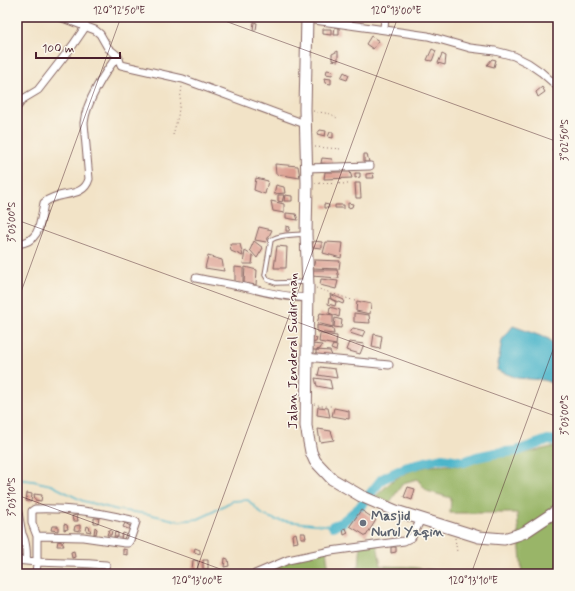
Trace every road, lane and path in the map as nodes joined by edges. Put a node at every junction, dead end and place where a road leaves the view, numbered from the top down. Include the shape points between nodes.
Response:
1 (60, 17) edge
2 (385, 17) edge
3 (307, 18) edge
4 (86, 26) junction
5 (384, 29) junction
6 (118, 56) junction
7 (183, 79) junction
8 (558, 87) edge
9 (17, 107) edge
10 (305, 110) junction
11 (337, 118) dead end
12 (306, 124) junction
13 (173, 135) dead end
14 (306, 147) junction
15 (341, 149) dead end
16 (370, 166) dead end
17 (306, 168) junction
18 (307, 183) junction
19 (348, 184) dead end
20 (306, 234) junction
21 (17, 244) edge
22 (196, 278) dead end
23 (307, 284) junction
24 (307, 298) junction
25 (355, 301) dead end
26 (306, 357) junction
27 (389, 366) dead end
28 (306, 402) junction
29 (333, 406) dead end
30 (17, 507) edge
31 (558, 510) edge
32 (421, 519) junction
33 (454, 529) junction
34 (19, 534) edge
35 (37, 536) junction
36 (457, 552) dead end
37 (17, 560) edge
38 (26, 562) junction
39 (38, 563) junction
40 (106, 565) dead end
41 (36, 574) edge
42 (255, 574) edge

1 - 4 street
2 - 5 street
3 - 5 street
3 - 10 highway, Jalan Jenderal Sudirman
4 - 6 street via 100,34 108,48
4 - 9 street via 38,90 23,99
5 - 8 street via 428,36 470,48 514,56 541,72
6 - 7 street via 121,65 126,67
6 - 21 street via 105,73 85,115 88,184 76,193 46,201 35,236 30,241
7 - 12 street
7 - 13 path
10 - 11 path via 331,114
10 - 12 highway, Jalan Jenderal Sudirman
12 - 14 highway, Jalan Jenderal Sudirman
14 - 15 path
14 - 17 highway, Jalan Jenderal Sudirman
16 - 17 street
17 - 18 highway, Jalan Jenderal Sudirman
18 - 19 path
18 - 20 highway, Jalan Jenderal Sudirman
20 - 23 highway, Jalan Jenderal Sudirman
20 - 23 lane via 275,237 271,240 265,274 268,280 276,283
22 - 24 street via 262,293
23 - 24 highway, Jalan Jenderal Sudirman
23 - 25 path
24 - 26 highway, Jalan Jenderal Sudirman
26 - 27 street
26 - 28 highway, Jalan Jenderal Sudirman
28 - 29 path
28 - 32 highway, Jalan Jenderal Sudirman via 310,452 332,479 361,496
30 - 34 street
31 - 33 highway, Jalan Jenderal Sudirman via 525,532 504,539 479,537
32 - 33 highway, Jalan Jenderal Sudirman
32 - 42 street via 412,537 404,541 288,560
33 - 36 path
34 - 38 street via 25,543
35 - 35 street via 83,537 128,543 136,522 82,511 35,509 32,511 32,523
35 - 39 street
37 - 38 street
38 - 39 street
39 - 40 street via 74,562
39 - 41 street

